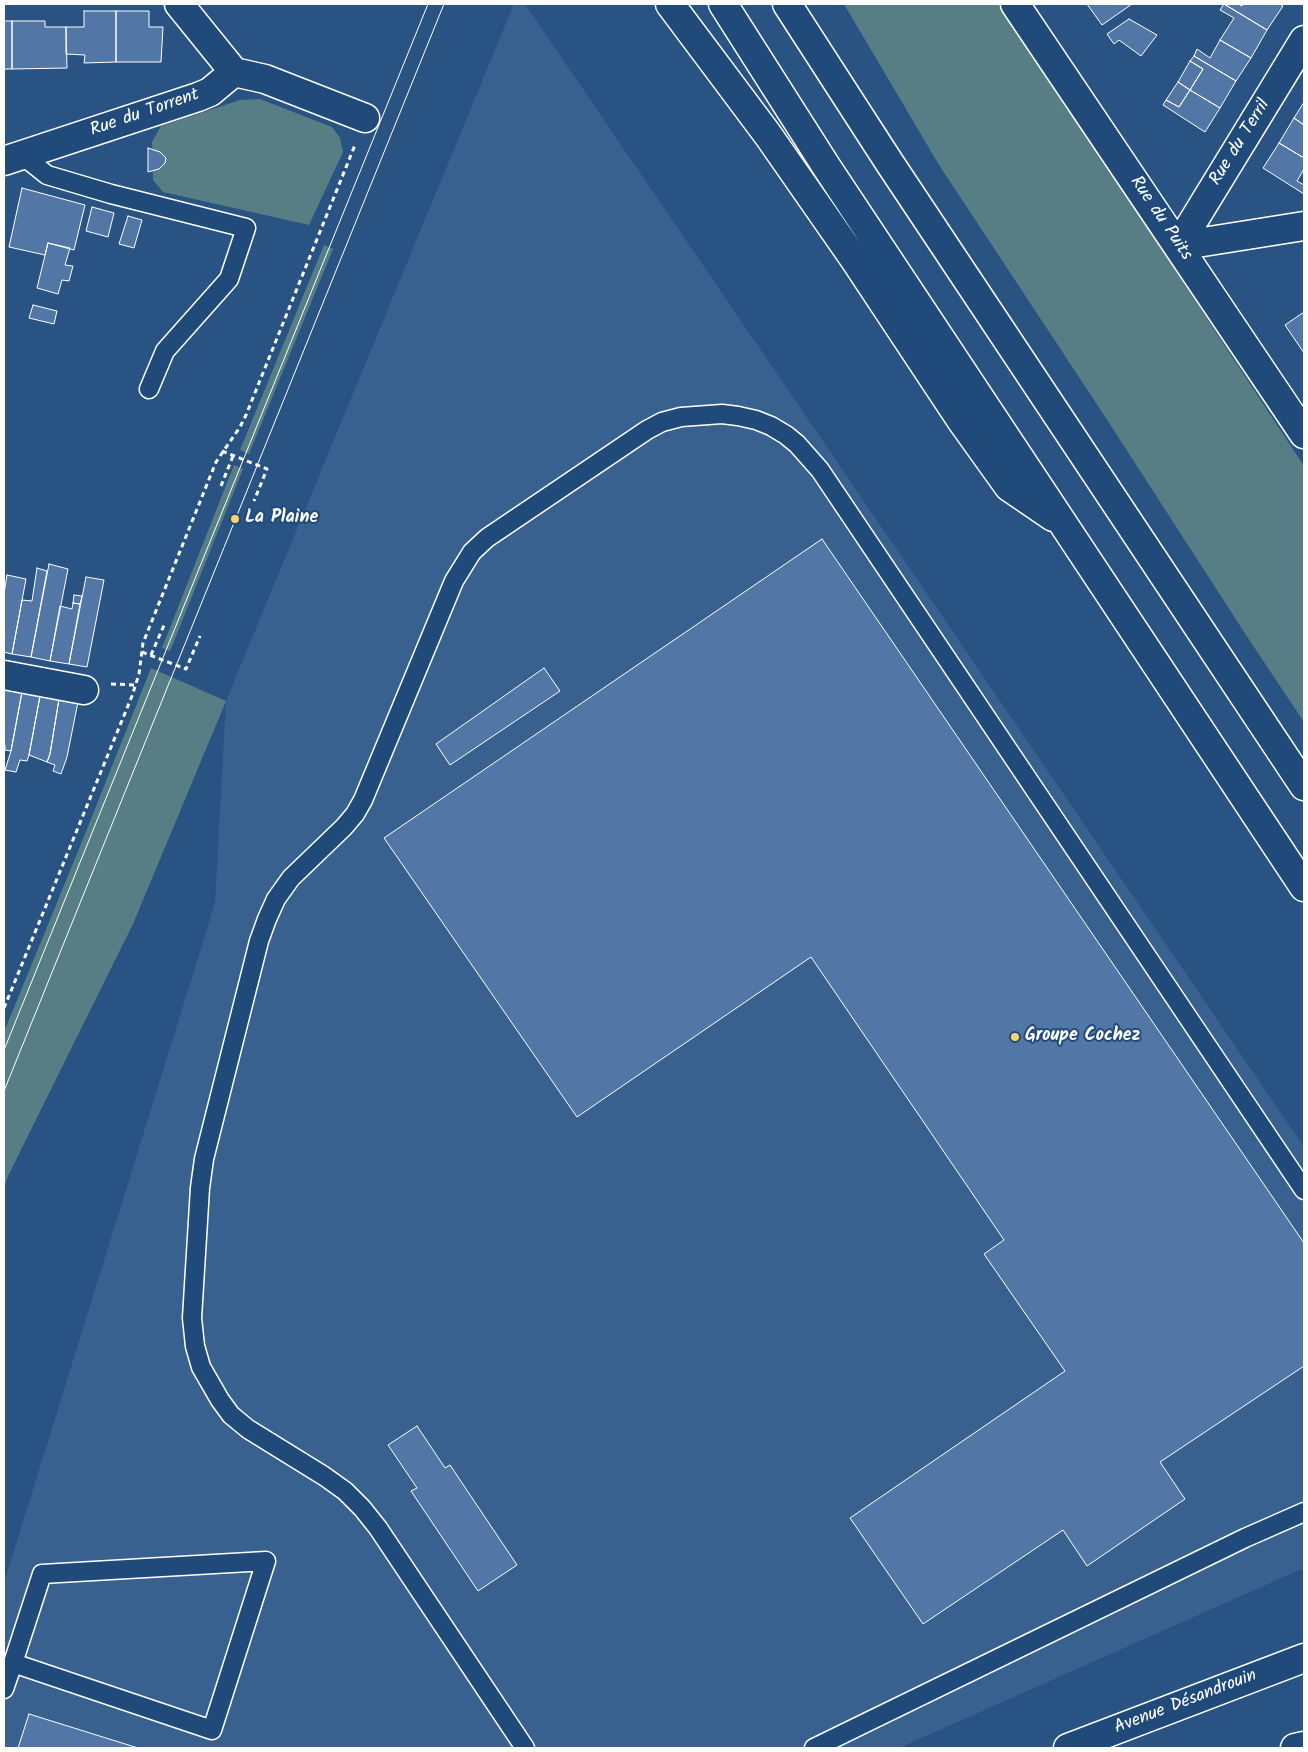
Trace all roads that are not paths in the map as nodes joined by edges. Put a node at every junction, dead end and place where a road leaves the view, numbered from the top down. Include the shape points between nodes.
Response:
1 (179, 4) edge
2 (670, 4) edge
3 (723, 4) edge
4 (787, 4) edge
5 (1015, 4) edge
6 (1304, 40) edge
7 (234, 72) junction
8 (365, 118) road end
9 (13, 158) edge
10 (1304, 226) edge
11 (1178, 246) junction
12 (149, 389) dead end
13 (1302, 425) edge
14 (1064, 524) junction
15 (4, 675) edge
16 (84, 690) dead end
17 (1304, 786) edge
18 (1304, 887) edge
19 (1304, 1190) edge
20 (1304, 1512) edge
21 (1304, 1658) edge
22 (13, 1663) junction
23 (4, 1689) edge
24 (1304, 1746) edge
25 (525, 1748) edge
26 (814, 1748) edge
27 (1068, 1748) edge
28 (1295, 1748) edge

1 - 7 main road
2 - 14 main road via 768,135 960,420 1009,487
3 - 14 main road via 826,166
4 - 17 main road
5 - 11 main road, Rue du Puits
6 - 11 main road, Rue du Terril
7 - 8 main road via 265,79
7 - 9 main road, Rue du Torrent via 210,92 198,97
9 - 12 lane via 47,175 246,228 229,279 165,351
10 - 11 main road
11 - 13 main road, Rue du Puits
14 - 18 main road
15 - 16 main road
19 - 25 lane via 820,470 786,435 756,420 722,414 662,422 487,538 472,552 454,581 355,814 291,878 267,919 204,1159 192,1318 200,1367 225,1408 248,1430 324,1476 362,1508
20 - 26 lane
21 - 27 main road, Avenue Désandrouin
22 - 22 lane via 212,1730 266,1561 42,1574
22 - 23 lane
24 - 28 main road

